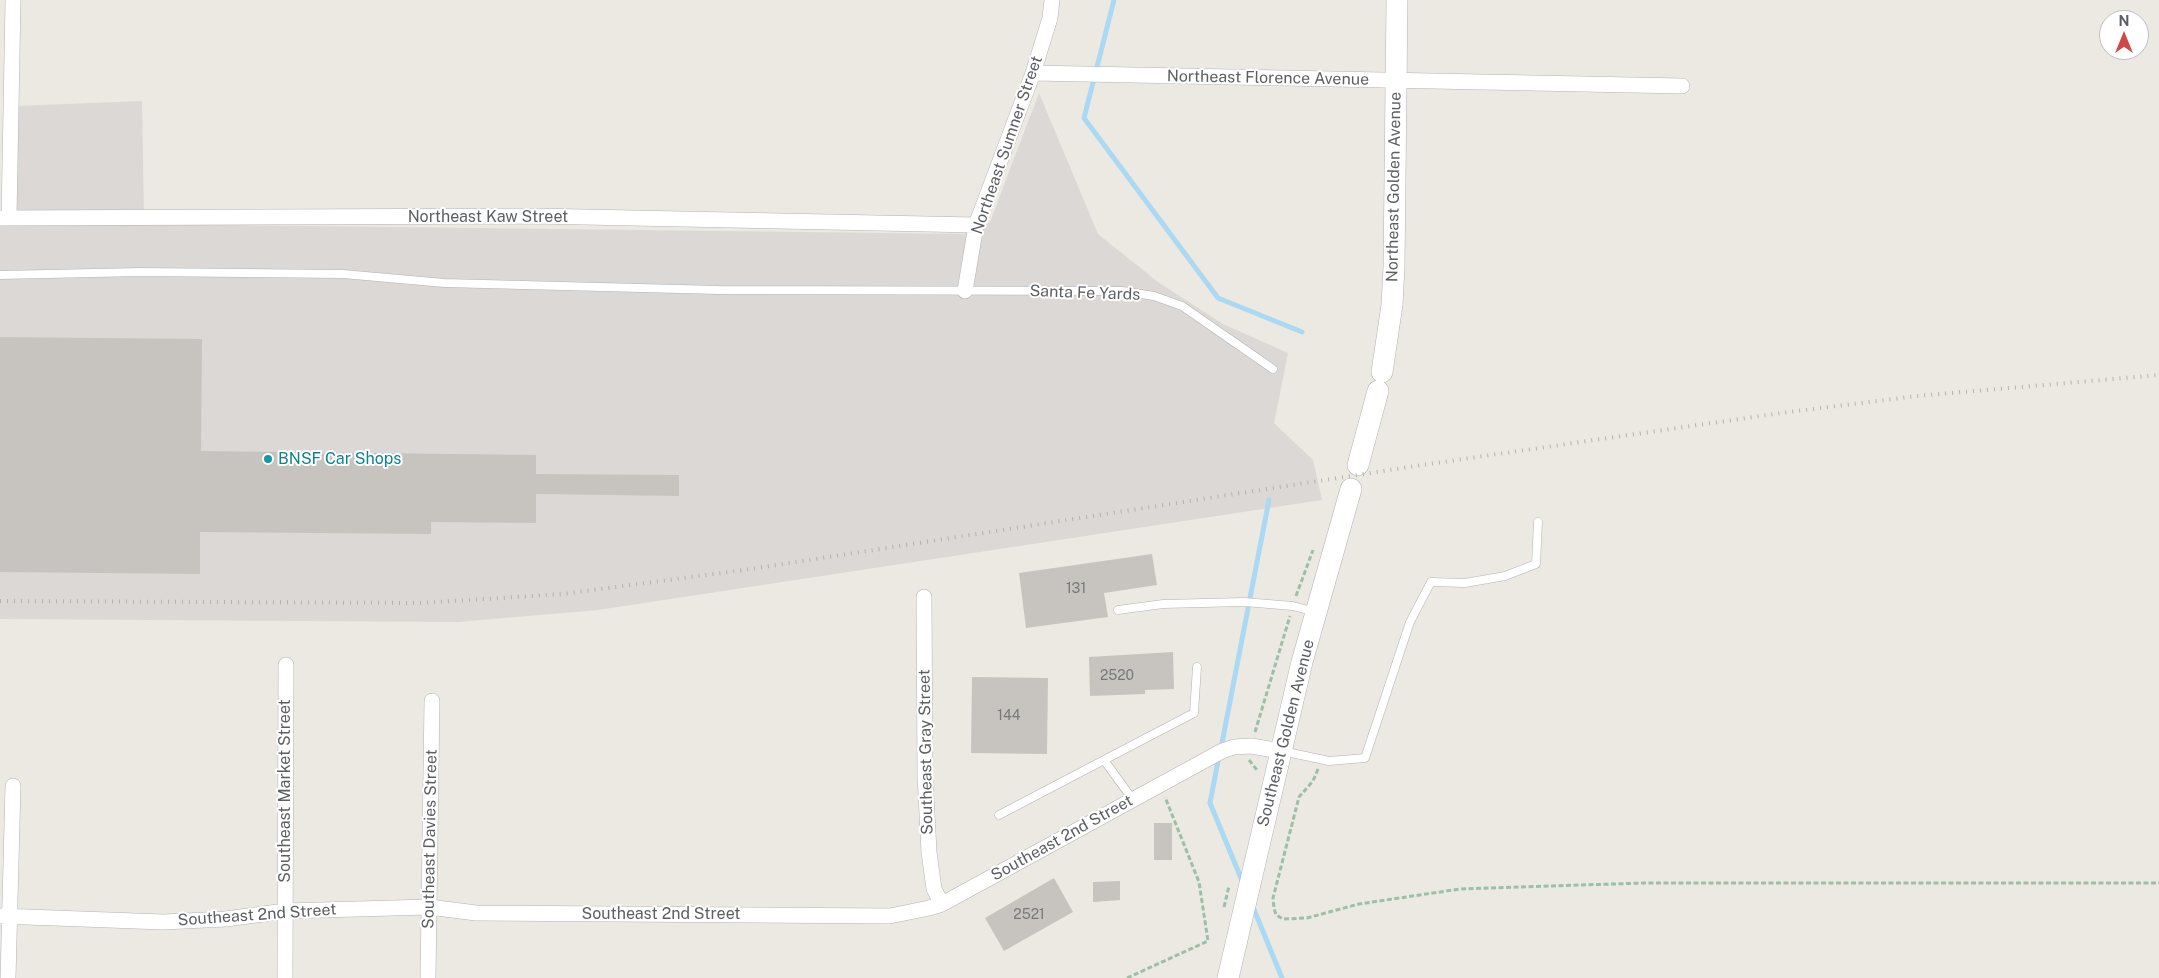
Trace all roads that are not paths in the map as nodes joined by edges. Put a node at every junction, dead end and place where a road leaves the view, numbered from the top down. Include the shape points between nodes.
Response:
1 (13, 0) edge
2 (1052, 0) edge
3 (1397, 0) edge
4 (1033, 73) junction
5 (1396, 80) junction
6 (1682, 86) dead end
7 (4, 218) edge
8 (976, 225) junction
9 (0, 274) edge
10 (965, 291) junction
11 (1273, 368) dead end
12 (1358, 466) dead end
13 (1351, 489) dead end
14 (1538, 522) dead end
15 (924, 597) dead end
16 (1118, 610) dead end
17 (1316, 613) junction
18 (286, 665) dead end
19 (1197, 667) dead end
20 (432, 701) dead end
21 (1281, 751) junction
22 (1104, 760) junction
23 (13, 786) dead end
24 (1133, 800) junction
25 (999, 815) dead end
26 (942, 904) junction
27 (429, 907) junction
28 (285, 911) junction
29 (4, 916) edge
30 (8, 978) edge
31 (285, 978) edge
32 (428, 978) edge
33 (1228, 978) edge

1 - 7 street
2 - 4 street, Northeast Sumner Street via 1050,18
3 - 5 street, Northeast Golden Avenue
4 - 5 street, Northeast Florence Avenue
4 - 8 street, Northeast Sumner Street
5 - 6 street, Northeast Florence Avenue
5 - 12 street, Northeast Golden Avenue via 1392,305 1380,382
7 - 8 street, Northeast Kaw Street via 535,216
8 - 10 street, Northeast Sumner Street
9 - 10 lane, Santa Fe Yards via 343,274 444,283 719,290
10 - 11 lane, Santa Fe Yards via 1122,291 1154,296 1182,306
13 - 17 street, Southeast Golden Avenue
14 - 21 lane via 1536,564 1505,576 1465,583 1431,582 1410,622 1365,758 1329,761
15 - 26 street, Southeast Gray Street via 924,776 934,889
16 - 17 lane via 1163,604 1244,602 1293,606
17 - 21 street, Southeast Golden Avenue
18 - 28 street, Southeast Market Street
19 - 22 lane via 1194,713
20 - 27 street, Southeast Davies Street
21 - 24 street, Southeast 2nd Street via 1234,747
21 - 33 street, Southeast Golden Avenue
22 - 24 lane
22 - 25 lane
23 - 29 street
24 - 26 street, Southeast 2nd Street
26 - 27 street, Southeast 2nd Street via 890,916 476,913
27 - 28 street, Southeast 2nd Street
27 - 32 street, Southeast Davies Street
28 - 29 street, Southeast 2nd Street via 226,919 163,922
28 - 31 street, Southeast Market Street
29 - 30 street

